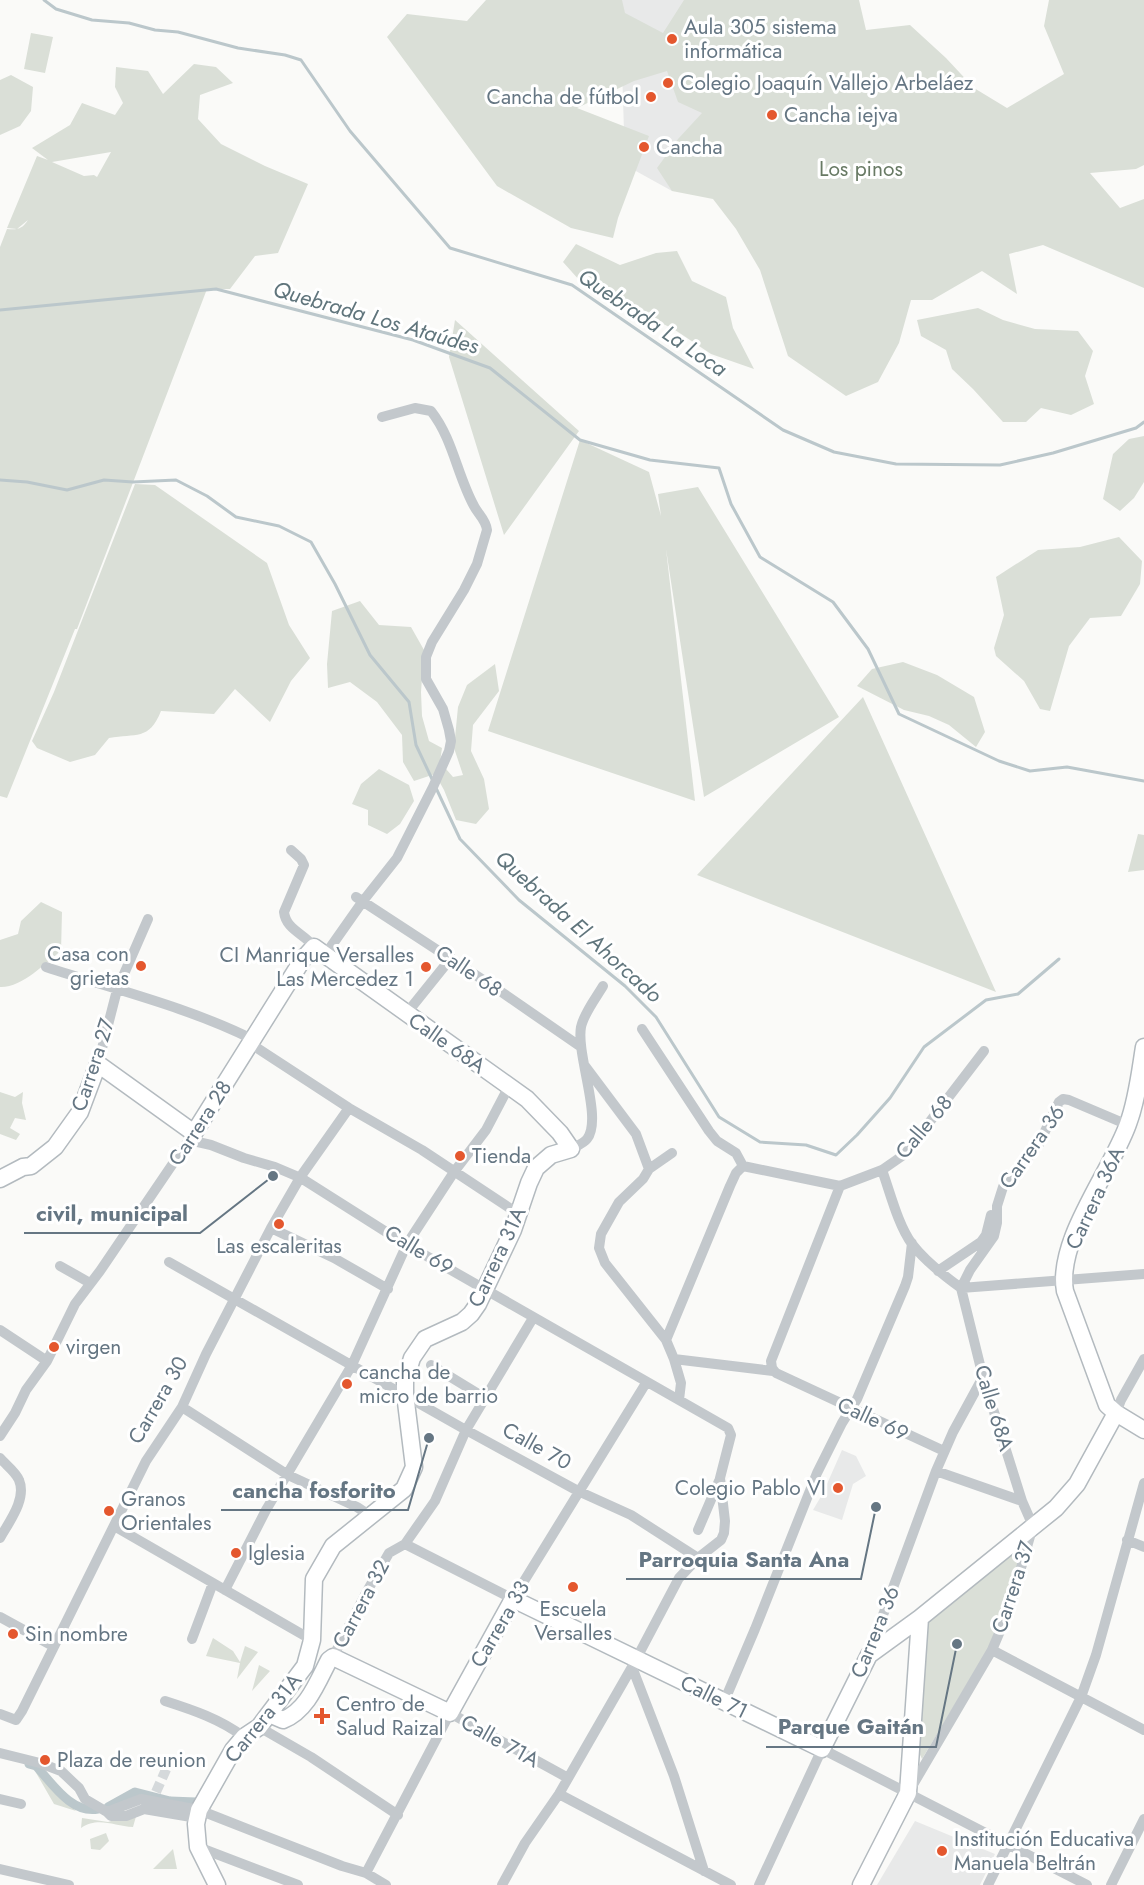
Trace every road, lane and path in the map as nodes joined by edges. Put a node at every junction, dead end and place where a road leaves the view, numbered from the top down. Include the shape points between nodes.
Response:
1 (382, 417) dead end
2 (291, 850) dead end
3 (360, 899) junction
4 (148, 919) dead end
5 (314, 954) junction
6 (451, 958) junction
7 (46, 967) dead end
8 (603, 986) dead end
9 (117, 990) junction
10 (406, 1014) junction
11 (642, 1029) dead end
12 (252, 1042) junction
13 (581, 1047) junction
14 (1144, 1047) edge
15 (984, 1051) dead end
16 (98, 1064) junction
17 (584, 1064) junction
18 (509, 1086) junction
19 (349, 1108) junction
20 (1128, 1125) junction
21 (191, 1137) junction
22 (571, 1149) junction
23 (672, 1154) dead end
24 (743, 1166) junction
25 (649, 1169) junction
26 (882, 1170) junction
27 (454, 1172) junction
28 (300, 1178) junction
29 (0, 1179) edge
30 (840, 1186) junction
31 (996, 1186) dead end
32 (520, 1215) junction
33 (271, 1228) junction
34 (912, 1243) junction
35 (407, 1244) junction
36 (169, 1262) dead end
37 (60, 1266) dead end
38 (938, 1271) junction
39 (1144, 1274) edge
40 (1064, 1279) junction
41 (90, 1283) junction
42 (961, 1288) junction
43 (388, 1289) junction
44 (484, 1289) junction
45 (235, 1299) junction
46 (533, 1318) junction
47 (0, 1330) edge
48 (666, 1340) junction
49 (674, 1359) junction
50 (1144, 1359) edge
51 (47, 1361) junction
52 (352, 1365) junction
53 (431, 1365) dead end
54 (772, 1370) junction
55 (984, 1377) junction
56 (645, 1383) junction
57 (405, 1394) junction
58 (485, 1398) junction
59 (679, 1400) junction
60 (182, 1407) junction
61 (850, 1409) junction
62 (1116, 1413) junction
63 (466, 1430) junction
64 (1144, 1430) edge
65 (0, 1436) edge
66 (944, 1451) junction
67 (0, 1458) edge
68 (936, 1471) junction
69 (288, 1475) junction
70 (720, 1478) junction
71 (1144, 1483) edge
72 (579, 1491) junction
73 (1022, 1501) junction
74 (369, 1515) junction
75 (114, 1526) junction
76 (1033, 1526) junction
77 (698, 1530) dead end
78 (0, 1538) edge
79 (1127, 1540) junction
80 (405, 1544) junction
81 (1144, 1548) edge
82 (698, 1558) junction
83 (213, 1583) junction
84 (225, 1590) junction
85 (513, 1599) junction
86 (0, 1617) edge
87 (920, 1618) junction
88 (192, 1639) dead end
89 (312, 1640) junction
90 (53, 1646) junction
91 (992, 1650) junction
92 (869, 1655) junction
93 (333, 1657) junction
94 (634, 1663) junction
95 (1081, 1697) junction
96 (165, 1701) dead end
97 (724, 1702) junction
98 (450, 1713) junction
99 (0, 1714) edge
100 (264, 1720) junction
101 (1144, 1730) edge
102 (244, 1737) junction
103 (822, 1749) junction
104 (0, 1754) edge
105 (568, 1778) junction
106 (908, 1793) junction
107 (559, 1794) junction
108 (0, 1799) edge
109 (21, 1804) dead end
110 (198, 1814) junction
111 (398, 1815) junction
112 (1144, 1819) edge
113 (1008, 1844) junction
114 (198, 1848) junction
115 (0, 1869) edge
116 (704, 1870) junction
117 (366, 1872) junction
118 (287, 1883) edge
119 (69, 1885) edge
120 (217, 1885) edge
121 (298, 1885) edge
122 (386, 1885) edge
123 (502, 1885) edge
124 (731, 1885) edge
125 (759, 1885) edge
126 (861, 1885) edge
127 (988, 1885) edge
128 (1087, 1885) edge
129 (1111, 1885) edge

1 - 3 street, Carrera 28 via 415,408 432,411 487,530 477,564 426,657 426,679 443,709 451,741 448,751 397,858
2 - 5 street, Calle 68A via 304,865 284,912 285,920 310,942
3 - 5 street, Carrera 28
3 - 6 street, Calle 68
4 - 9 street, Carrera 27
5 - 10 street, Calle 68A
5 - 12 street, Carrera 28
6 - 10 street
6 - 13 street, Calle 68
7 - 9 street
8 - 13 street, Carrera 31A via 581,1027
9 - 12 street via 208,1018
9 - 16 street, Carrera 27
10 - 18 street, Calle 68A
11 - 24 street via 709,1131 736,1153
12 - 19 street
12 - 21 street, Carrera 28
13 - 17 street, Carrera 31A
14 - 20 street, Carrera 36A
15 - 26 street, Calle 68 via 905,1154
16 - 21 street, Calle 69
16 - 29 street, Carrera 27 via 80,1112 55,1147 31,1166
17 - 22 street, Carrera 31A via 591,1127 588,1138
17 - 25 street via 636,1134
18 - 22 street, Calle 68A via 543,1113
18 - 27 street via 486,1130
19 - 27 street
19 - 28 street, Carrera 30
20 - 40 street, Carrera 36A via 1073,1238
20 - 42 street, Carrera 36 via 1069,1100 1059,1102 1038,1146 1003,1186 994,1236
21 - 28 street, Calle 69
21 - 41 street, Carrera 28
22 - 32 street, Carrera 31A via 550,1155 536,1168
23 - 25 street
24 - 30 street
24 - 48 street via 730,1186
25 - 48 street via 618,1202 601,1234 599,1248 605,1263
26 - 30 street, Calle 68
26 - 34 street
27 - 32 street
27 - 35 street
28 - 33 street, Carrera 30
28 - 35 street, Calle 69
30 - 54 street via 771,1361
31 - 38 street via 986,1235
32 - 44 street, Carrera 31A
33 - 43 street
33 - 45 street, Carrera 30
34 - 38 street
34 - 61 street via 905,1287
35 - 43 street
35 - 44 street, Calle 69
36 - 45 street, Calle 70
37 - 41 street
38 - 42 street
39 - 40 street
40 - 42 street
40 - 62 street via 1100,1389 1107,1405
41 - 51 street, Carrera 28
42 - 55 street, Calle 68A
43 - 52 street
44 - 46 street, Calle 69
44 - 57 street, Carrera 31A via 478,1304 462,1322 425,1339 418,1347 407,1374
45 - 52 street, Calle 70
45 - 60 street, Carrera 30
46 - 56 street, Calle 69
46 - 58 street, Carrera 32
47 - 51 street
48 - 49 street
49 - 54 street, Calle 69
49 - 59 street via 681,1383
50 - 62 street, Carrera 37
51 - 65 street, Carrera 28
52 - 57 street, Calle 70
52 - 69 street
53 - 58 street
54 - 61 street, Calle 69
55 - 66 street, Carrera 36
55 - 73 street, Calle 68A
56 - 59 street, Calle 69
56 - 72 street, Carrera 33
57 - 63 street, Calle 70
57 - 74 street, Carrera 31A via 414,1467 404,1489
58 - 63 street, Carrera 32
59 - 70 street, Calle 69 via 728,1428 731,1435
60 - 69 street
60 - 75 street, Carrera 30 via 146,1461
61 - 66 street, Calle 69
61 - 97 street via 817,1473
62 - 64 street
62 - 76 street, Carrera 37 via 1077,1484
63 - 72 street, Calle 70
63 - 80 street, Carrera 32 via 435,1501
66 - 68 street, Carrera 36
67 - 78 street via 19,1478 21,1497
68 - 73 street
68 - 92 street, Carrera 36
69 - 74 street
69 - 84 street
70 - 77 street
70 - 82 street via 724,1533 715,1546
71 - 79 street
72 - 82 street, Calle 70 via 631,1515
72 - 85 street, Carrera 33
73 - 76 street, Calle 68A
74 - 89 street, Carrera 31A via 333,1546 316,1574
75 - 83 street
75 - 90 street, Carrera 30
76 - 87 street
76 - 91 street, Carrera 37 via 1013,1600
79 - 81 street
79 - 95 street
80 - 85 street, Calle 71
80 - 93 street, Carrera 32 via 389,1553
82 - 94 street via 679,1578
83 - 84 street
83 - 88 street
84 - 89 street
85 - 94 street, Calle 71
85 - 98 street, Carrera 33
86 - 90 street
87 - 92 street
87 - 106 street, Carrera 37
89 - 100 street, Carrera 31A via 305,1666
90 - 99 street, Carrera 30 via 16,1720
91 - 95 street
91 - 106 street, Carrera 37
92 - 103 street, Carrera 36
93 - 98 street, Calle 71A
93 - 100 street, Carrera 32 via 299,1711 283,1720
94 - 97 street, Calle 71
94 - 105 street
94 - 116 street
95 - 101 street
95 - 113 street
96 - 102 street via 210,1716
97 - 103 street, Calle 71
98 - 105 street, Calle 71A
98 - 111 street, Carrera 33
100 - 102 street, Carrera 31A
100 - 111 street via 311,1757
102 - 110 street, Carrera 31A
103 - 106 street, Calle 71
103 - 125 street, Carrera 36
104 - 110 street via 61,1771 85,1799 106,1812 141,1799
105 - 107 street
106 - 113 street, Calle 71
106 - 126 street, Carrera 37
107 - 116 street
107 - 123 street
108 - 109 street
110 - 114 street
110 - 117 street
111 - 117 street, Carrera 33
112 - 129 street
113 - 127 street
113 - 128 street, Calle 71
114 - 118 street
114 - 120 street
115 - 119 street
116 - 124 street
117 - 122 street
118 - 121 street

